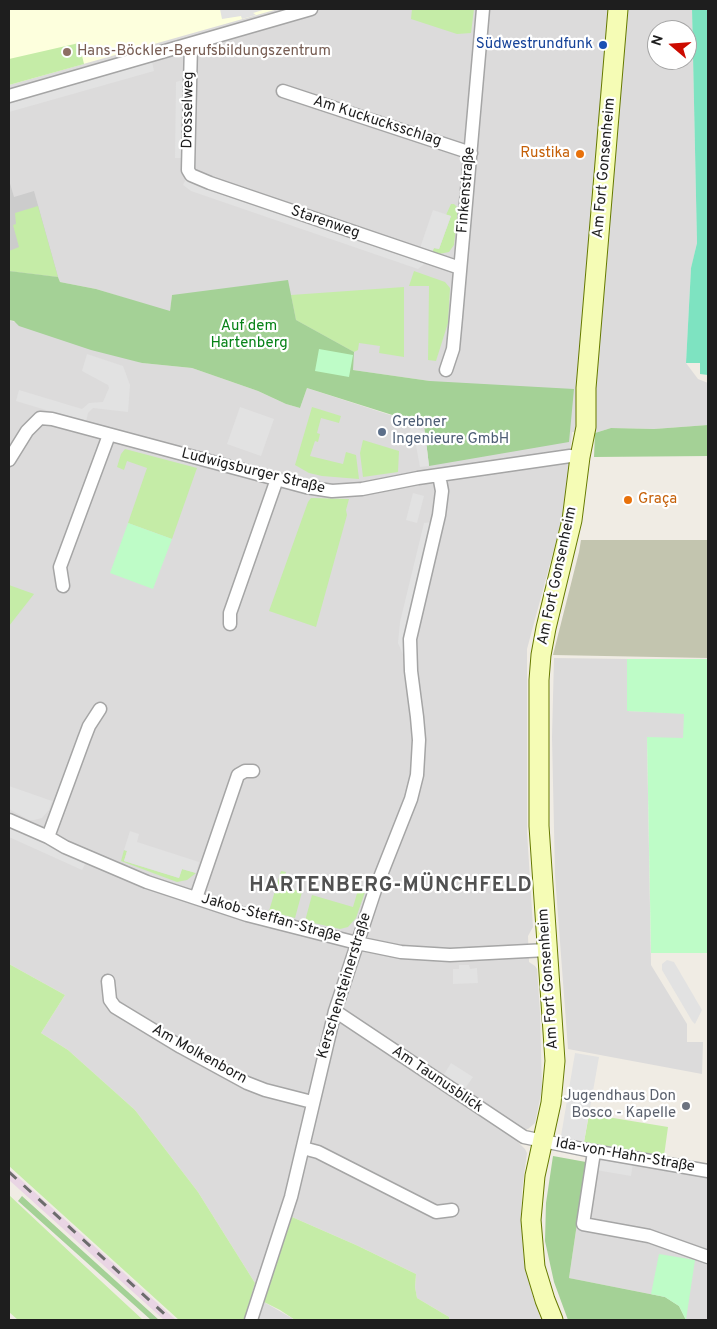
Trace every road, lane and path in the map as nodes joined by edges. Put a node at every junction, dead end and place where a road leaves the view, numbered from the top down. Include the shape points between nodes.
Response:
1 (311, 9) edge
2 (483, 9) edge
3 (618, 9) edge
4 (191, 44) junction
5 (283, 90) dead end
6 (9, 96) edge
7 (470, 153) junction
8 (191, 175) joint
9 (460, 268) junction
10 (446, 370) dead end
11 (109, 435) junction
12 (580, 457) junction
13 (9, 460) edge
14 (439, 475) junction
15 (277, 479) junction
16 (63, 586) dead end
17 (230, 624) dead end
18 (100, 708) dead end
19 (253, 771) dead end
20 (9, 820) edge
21 (48, 838) junction
22 (196, 898) junction
23 (357, 943) junction
24 (547, 950) junction
25 (108, 981) dead end
26 (335, 1011) junction
27 (312, 1102) junction
28 (542, 1142) junction
29 (303, 1148) junction
30 (594, 1152) junction
31 (708, 1171) edge
32 (452, 1210) dead end
33 (708, 1256) edge
34 (251, 1320) edge
35 (553, 1320) edge

1 - 4 street
2 - 7 street, Finkenstraße
3 - 12 street, Am Fort Gonsenheim via 586,388 586,427
4 - 6 street
4 - 8 street, Drosselweg via 188,170
5 - 7 street, Am Kuckucksschlag
7 - 9 street, Finkenstraße
8 - 9 street, Starenweg
9 - 10 street, Finkenstraße via 453,350
11 - 13 street, Ludwigsburger Straße via 52,418 40,418 27,430
11 - 15 street, Ludwigsburger Straße
11 - 16 street via 60,567
12 - 14 street, Ludwigsburger Straße
12 - 24 street, Am Fort Gonsenheim via 572,520 546,628 538,680 539,826
14 - 15 street, Ludwigsburger Straße via 332,491
14 - 23 street, Kerschensteinerstraße via 442,491 439,515 410,639 410,671 419,740 417,775 411,800
15 - 17 street via 230,613
18 - 21 street via 89,726
19 - 22 street via 238,775
20 - 21 street, Jakob-Steffan-Straße
21 - 22 street, Jakob-Steffan-Straße via 147,882
22 - 23 street, Jakob-Steffan-Straße via 247,915
23 - 24 street, Jakob-Steffan-Straße via 401,952 450,955
23 - 26 street, Kerschensteinerstraße
24 - 28 street, Am Fort Gonsenheim via 555,1060 551,1103
25 - 27 street, Am Molkenborn via 110,1000 115,1007 172,1042 247,1083
26 - 27 street, Kerschensteinerstraße
26 - 28 street, Am Taunusblick via 516,1133
27 - 29 street, Kerschensteinerstraße
28 - 30 street, Ida-von-Hahn-Straße
28 - 35 street, Am Fort Gonsenheim via 531,1202 531,1228 535,1267
29 - 32 street via 318,1152 436,1212
29 - 34 street, Kerschensteinerstraße via 291,1197
30 - 31 street, Ida-von-Hahn-Straße
30 - 33 street via 583,1224 649,1236

